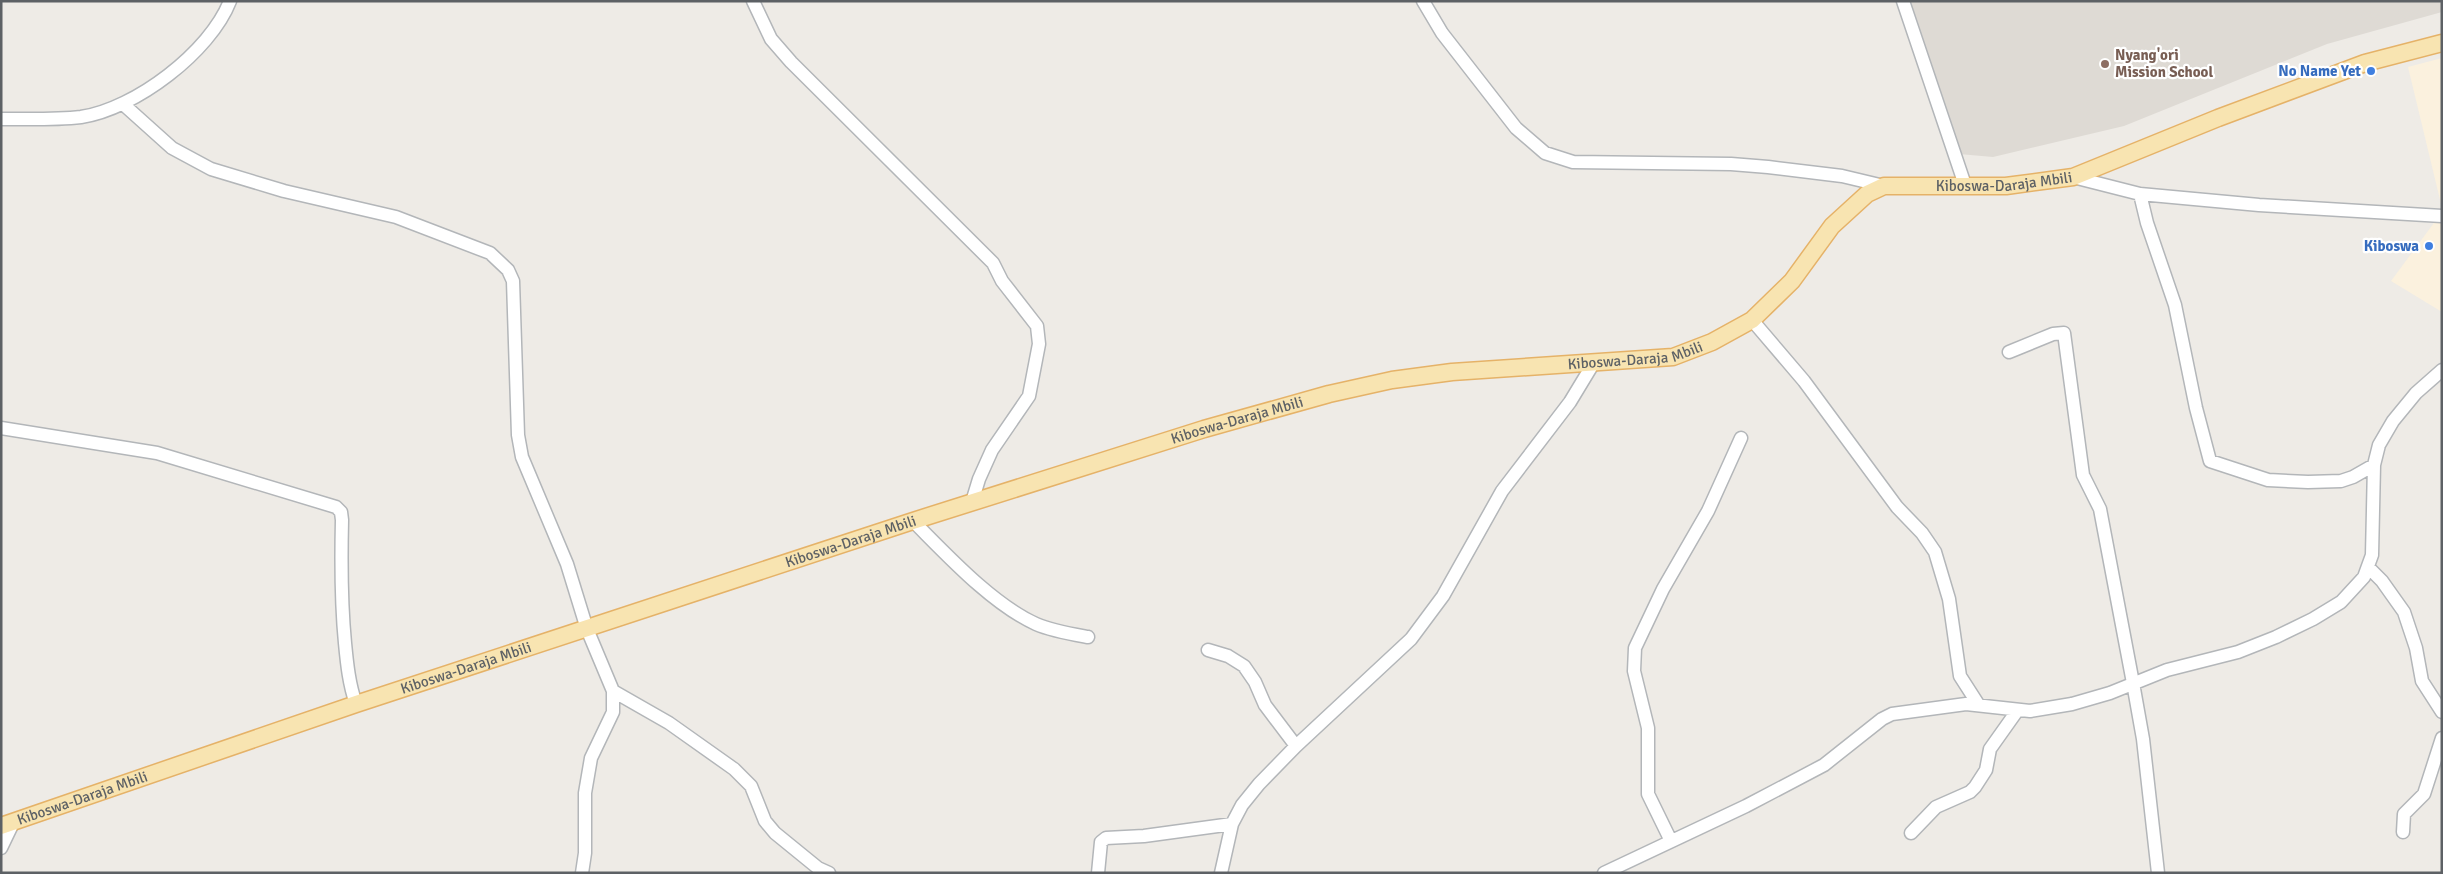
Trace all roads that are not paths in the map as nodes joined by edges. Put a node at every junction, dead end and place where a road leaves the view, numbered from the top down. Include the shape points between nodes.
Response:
1 (230, 1) edge
2 (752, 1) edge
3 (1423, 1) edge
4 (1903, 1) edge
5 (2442, 43) edge
6 (123, 104) junction
7 (1, 119) edge
8 (2073, 177) junction
9 (1964, 185) junction
10 (1884, 186) junction
11 (2140, 194) junction
12 (2442, 216) edge
13 (1752, 320) junction
14 (2009, 352) dead end
15 (1593, 364) junction
16 (2442, 370) edge
17 (1, 428) edge
18 (1741, 438) dead end
19 (2374, 465) junction
20 (972, 502) junction
21 (913, 521) junction
22 (2368, 567) junction
23 (586, 629) junction
24 (1088, 638) dead end
25 (1208, 650) dead end
26 (2133, 683) junction
27 (613, 691) junction
28 (356, 704) junction
29 (1978, 704) junction
30 (2017, 711) junction
31 (2442, 712) edge
32 (2442, 738) edge
33 (1296, 746) junction
34 (8, 824) edge
35 (1232, 824) junction
36 (2403, 832) dead end
37 (1911, 833) dead end
38 (1671, 840) junction
39 (1, 848) edge
40 (582, 873) edge
41 (829, 873) edge
42 (1098, 873) edge
43 (1221, 873) edge
44 (1604, 873) edge
45 (2158, 873) edge

1 - 6 street via 189,58
2 - 20 street via 771,39 791,62 993,263 1002,281 1037,326 1039,344 1031,392 992,450
3 - 10 street via 1442,33 1502,110 1530,142 1545,153 1573,162 1731,164 1842,176
4 - 9 street
5 - 8 main road, Kiboswa-Daraja Mbili via 2365,63
6 - 7 street via 82,116
6 - 23 street via 172,148 211,169 284,192 396,216 490,253 500,260 513,281 518,435 522,457 567,564
8 - 9 main road, Kiboswa-Daraja Mbili via 2006,186
8 - 11 street
9 - 10 main road, Kiboswa-Daraja Mbili
10 - 13 main road, Kiboswa-Daraja Mbili via 1867,194 1832,226 1792,281
11 - 12 street
11 - 19 street via 2175,305 2210,460 2268,480 2308,482 2341,481
13 - 15 main road, Kiboswa-Daraja Mbili via 1712,342 1673,357
13 - 29 street via 1804,382 1897,507 1936,552 1949,599 1960,676
14 - 26 street via 2053,334 2064,333 2083,475 2100,509
15 - 20 main road, Kiboswa-Daraja Mbili via 1452,372 1329,394 1204,429
15 - 33 street via 1570,402 1502,491 1443,596 1416,632 1384,666
16 - 19 street via 2393,420 2379,445
17 - 28 street via 157,453 336,507 342,520 342,605 351,690
18 - 38 street via 1708,511 1663,589 1635,648 1634,671 1648,728 1648,794
19 - 22 street via 2374,526
20 - 21 main road, Kiboswa-Daraja Mbili
21 - 23 main road, Kiboswa-Daraja Mbili
21 - 24 street via 964,571 1005,604 1036,624
22 - 26 street via 2364,577 2341,602 2276,638
22 - 31 street via 2404,612 2416,648 2422,681
23 - 27 street
23 - 28 main road, Kiboswa-Daraja Mbili
25 - 33 street via 1228,656 1244,666 1265,704
26 - 30 street via 2072,704
26 - 45 street via 2143,739
27 - 40 street via 613,712 591,758
27 - 41 street via 669,723 734,769 751,786 764,821 775,834
28 - 34 main road, Kiboswa-Daraja Mbili
29 - 30 street
29 - 38 street via 1892,714 1824,765
30 - 37 street via 1990,749 1986,770 1975,787 1936,807
32 - 36 street via 2429,784 2424,794 2404,814
33 - 35 street via 1259,784
34 - 39 street
35 - 42 street via 1106,838 1101,842
35 - 43 street
38 - 44 street

